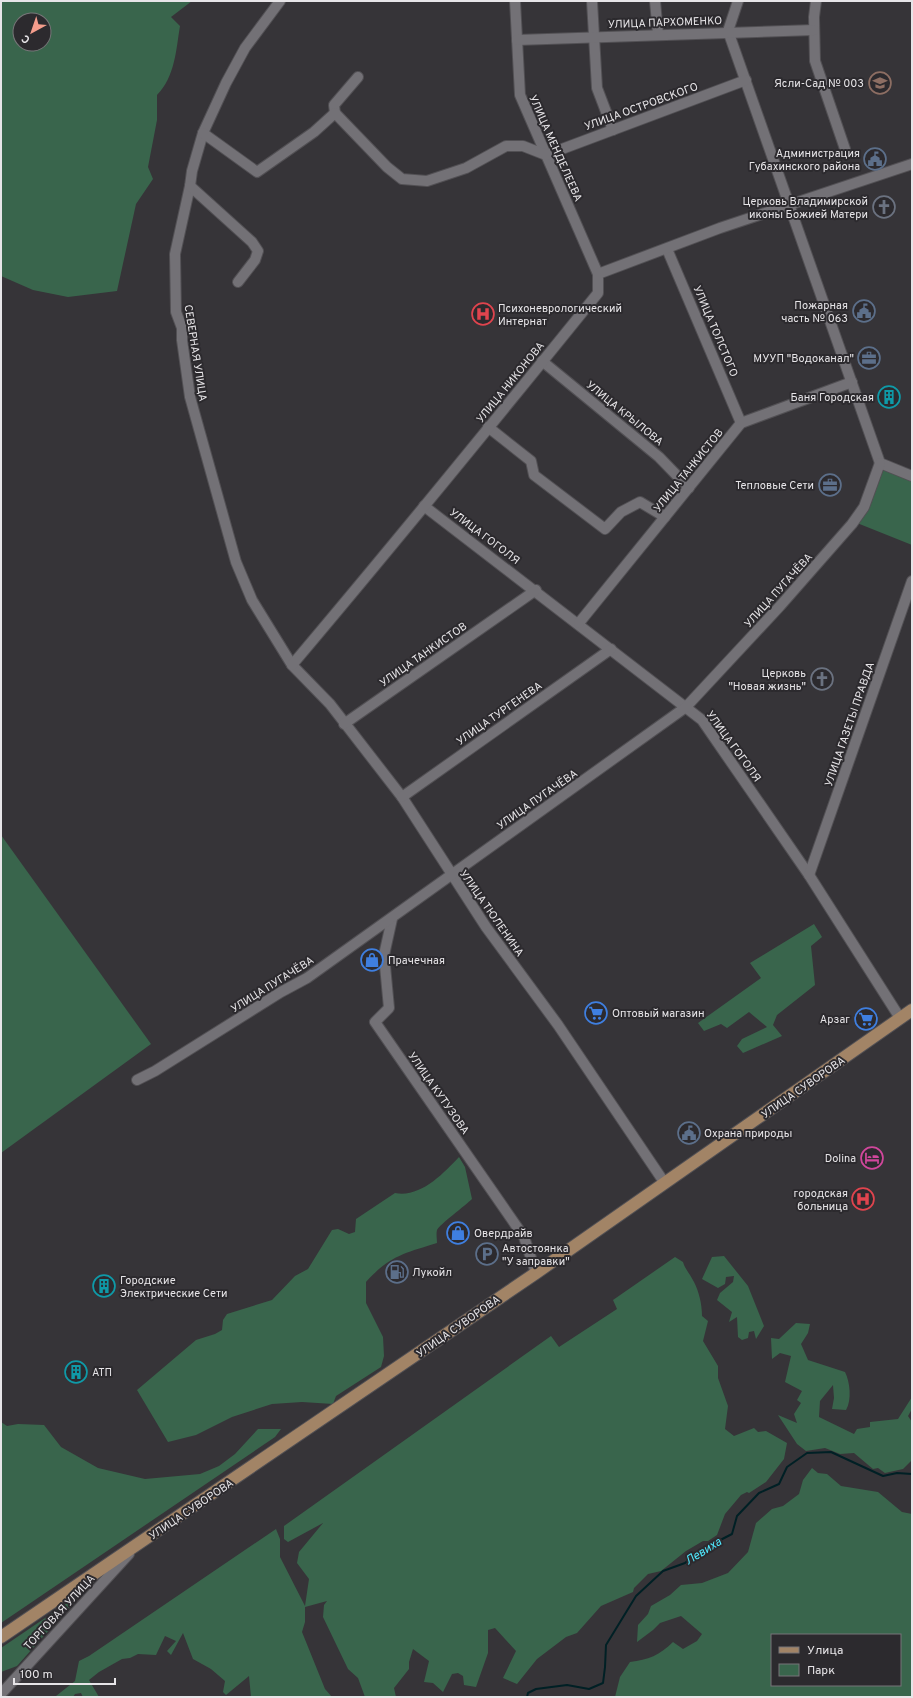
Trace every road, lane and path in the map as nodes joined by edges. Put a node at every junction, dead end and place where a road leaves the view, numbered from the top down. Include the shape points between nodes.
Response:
1 (280, 1) edge
2 (515, 1) edge
3 (592, 1) edge
4 (655, 1) edge
5 (738, 1) edge
6 (816, 1) edge
7 (814, 30) junction
8 (728, 31) junction
9 (658, 34) junction
10 (594, 36) junction
11 (517, 40) junction
12 (358, 77) dead end
13 (746, 80) junction
14 (335, 113) junction
15 (613, 130) junction
16 (204, 133) junction
17 (845, 149) dead end
18 (546, 155) junction
19 (912, 164) edge
20 (190, 186) junction
21 (790, 204) junction
22 (668, 248) junction
23 (598, 274) junction
24 (238, 282) dead end
25 (542, 361) junction
26 (852, 382) junction
27 (741, 423) junction
28 (488, 427) junction
29 (880, 463) junction
30 (912, 476) edge
31 (689, 488) junction
32 (424, 506) junction
33 (665, 517) junction
34 (912, 581) edge
35 (536, 590) junction
36 (579, 624) junction
37 (611, 648) junction
38 (292, 665) junction
39 (686, 707) junction
40 (344, 724) junction
41 (402, 797) junction
42 (451, 875) junction
43 (809, 875) junction
44 (392, 919) junction
45 (912, 1010) edge
46 (900, 1018) junction
47 (137, 1080) dead end
48 (664, 1182) junction
49 (536, 1273) junction
50 (136, 1546) junction
51 (1, 1637) edge
52 (1, 1694) edge

1 - 16 street, СЕВЕРНАЯ УЛИЦА via 244,48
2 - 11 street, УЛИЦА МЕНДЕЛЕЕВА
3 - 10 street
4 - 9 street
5 - 8 street
6 - 7 street
7 - 8 street, УЛИЦА ПАРХОМЕНКО
7 - 17 street via 815,61
8 - 9 street, УЛИЦА ПАРХОМЕНКО
8 - 13 street
9 - 10 street, УЛИЦА ПАРХОМЕНКО
10 - 11 street, УЛИЦА ПАРХОМЕНКО
10 - 15 street via 597,88
11 - 18 street, УЛИЦА МЕНДЕЛЕЕВА via 520,95
12 - 14 street via 334,105
13 - 15 street, УЛИЦА ОСТРОВСКОГО
13 - 21 street
14 - 16 street via 314,132 258,172
14 - 18 street via 387,168 402,179 428,181 466,168 506,146 523,146
15 - 18 street, УЛИЦА ОСТРОВСКОГО
16 - 20 street, СЕВЕРНАЯ УЛИЦА
18 - 23 street, УЛИЦА МЕНДЕЛЕЕВА
19 - 21 street
20 - 24 street via 252,242 258,251 255,260
20 - 38 street, СЕВЕРНАЯ УЛИЦА via 175,254 176,312 182,328 190,397 236,562 252,600
21 - 22 street
21 - 26 street
22 - 23 street
22 - 27 street, УЛИЦА ТОЛСТОГО
23 - 25 street, УЛИЦА НИКОНОВА via 598,293
25 - 28 street, УЛИЦА НИКОНОВА
25 - 31 street, УЛИЦА КРЫЛОВА via 659,457
26 - 27 street
26 - 29 street
27 - 31 street, УЛИЦА ТАНКИСТОВ
28 - 32 street, УЛИЦА НИКОНОВА
28 - 33 street via 531,461 534,475 605,529 621,512 640,502
29 - 30 street
29 - 39 street, УЛИЦА ПУГАЧЁВА via 864,507 852,524
31 - 33 street, УЛИЦА ТАНКИСТОВ
32 - 35 street, УЛИЦА ГОГОЛЯ
32 - 38 street, УЛИЦА НИКОНОВА
33 - 36 street, УЛИЦА ТАНКИСТОВ
34 - 43 street, УЛИЦА ГАЗЕТЫ ПРАВДА
35 - 36 street, УЛИЦА ГОГОЛЯ
35 - 40 street, УЛИЦА ТАНКИСТОВ
36 - 37 street, УЛИЦА ГОГОЛЯ
37 - 39 street, УЛИЦА ГОГОЛЯ
37 - 41 street, УЛИЦА ТУРГЕНЕВА
38 - 40 street, УЛИЦА ТЮЛЕНИНА via 330,704
39 - 42 street, УЛИЦА ПУГАЧЁВА
39 - 43 street, УЛИЦА ГОГОЛЯ via 702,720
40 - 41 street, УЛИЦА ТЮЛЕНИНА
41 - 42 street, УЛИЦА ТЮЛЕНИНА
42 - 44 street, УЛИЦА ПУГАЧЁВА
42 - 48 street, УЛИЦА ТЮЛЕНИНА
43 - 46 street, УЛИЦА ГОГОЛЯ
44 - 47 street, УЛИЦА ПУГАЧЁВА via 307,978
44 - 49 street, УЛИЦА КУТУЗОВА via 384,955 389,1008 375,1022 524,1236
45 - 46 main road, УЛИЦА СУВОРОВА
46 - 48 main road, УЛИЦА СУВОРОВА
48 - 49 main road, УЛИЦА СУВОРОВА
49 - 50 main road, УЛИЦА СУВОРОВА
50 - 51 main road, УЛИЦА СУВОРОВА
50 - 52 street, ТОРГОВАЯ УЛИЦА

